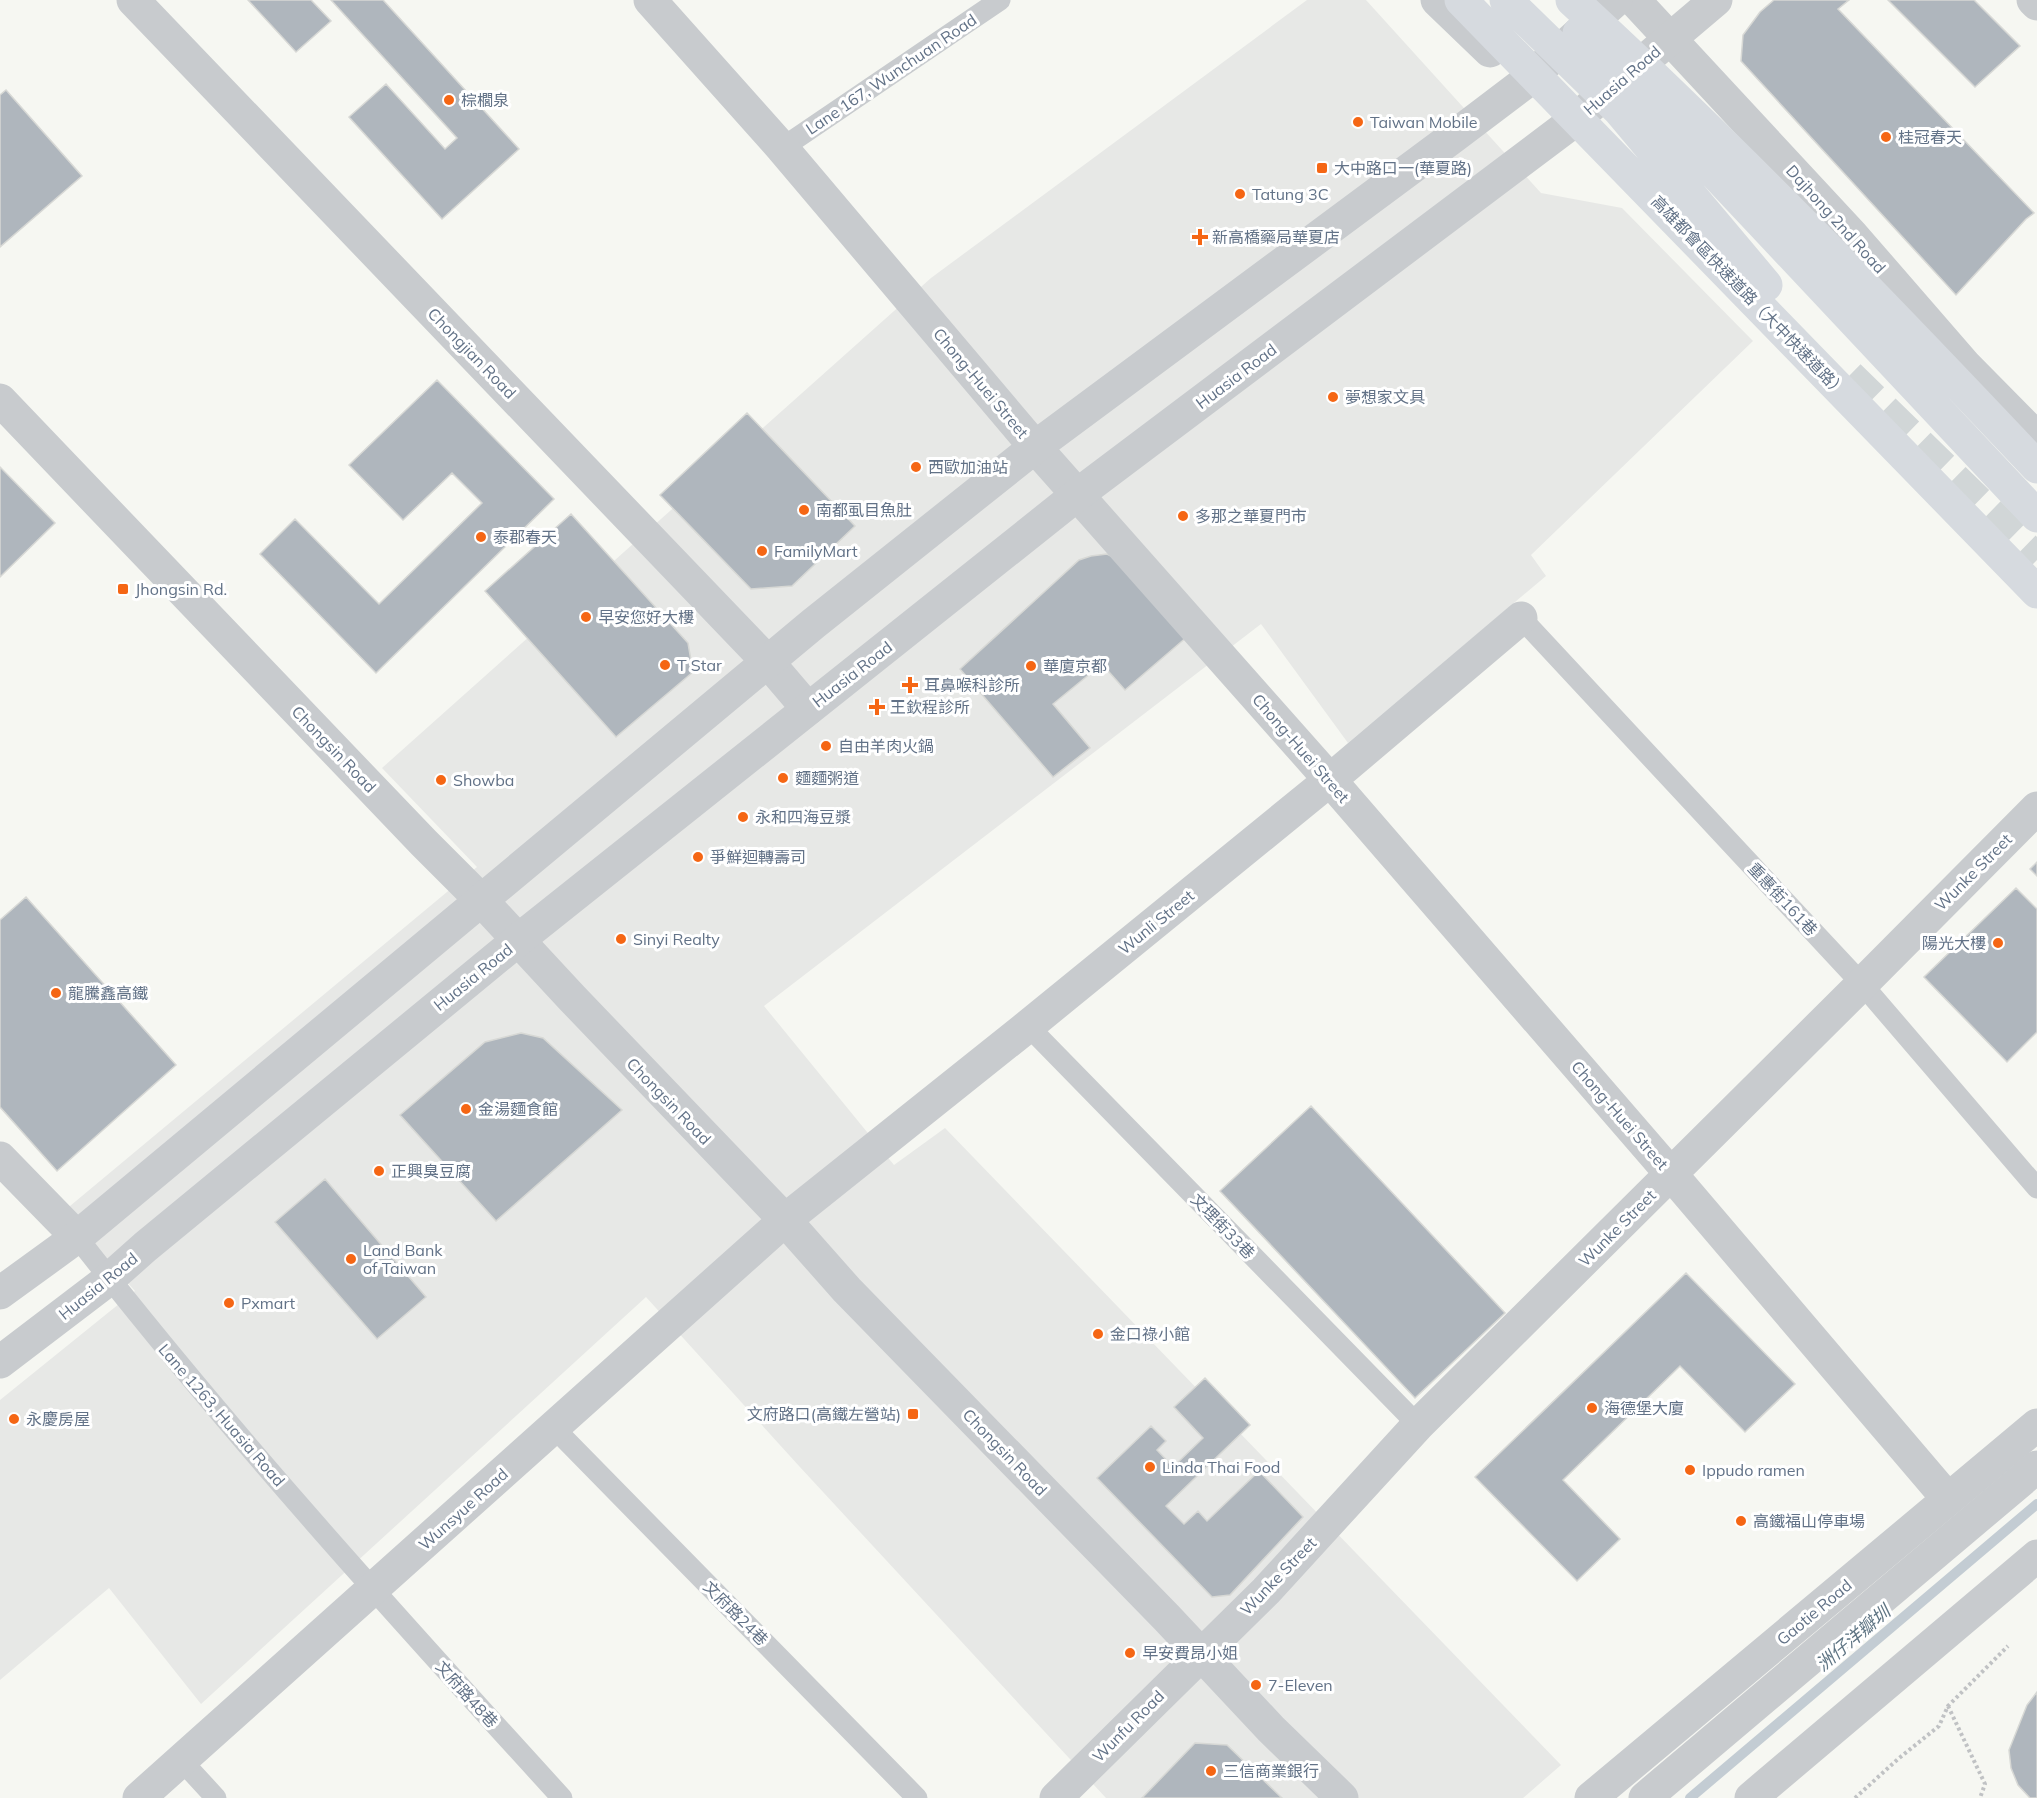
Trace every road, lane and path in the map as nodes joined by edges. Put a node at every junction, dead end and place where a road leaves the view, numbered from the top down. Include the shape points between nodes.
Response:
1 (133, 0) edge
2 (650, 0) edge
3 (1000, 0) edge
4 (1437, 0) edge
5 (1461, 0) edge
6 (1506, 0) edge
7 (1572, 0) edge
8 (1616, 0) edge
9 (1634, 0) edge
10 (1716, 0) edge
11 (2033, 0) edge
12 (2037, 4) edge
13 (1579, 33) junction
14 (1669, 39) junction
15 (1622, 79) junction
16 (1523, 84) junction
17 (1715, 88) junction
18 (1566, 127) junction
19 (782, 148) junction
20 (1634, 193) junction
21 (1891, 297) dead end
22 (1817, 346) dead end
23 (0, 400) edge
24 (2037, 438) edge
25 (1035, 447) junction
26 (2037, 467) edge
27 (1077, 495) junction
28 (1947, 499) junction
29 (2034, 512) edge
30 (2037, 592) edge
31 (2037, 605) edge
32 (1521, 618) joint
33 (767, 661) junction
34 (808, 709) junction
35 (1330, 780) junction
36 (2037, 808) edge
37 (482, 901) junction
38 (517, 940) junction
39 (1862, 984) junction
40 (1028, 1026) junction
41 (0, 1158) edge
42 (1671, 1174) junction
43 (2037, 1188) edge
44 (785, 1220) junction
45 (76, 1237) junction
46 (109, 1279) junction
47 (0, 1293) edge
48 (0, 1362) edge
49 (1418, 1425) junction
50 (2037, 1425) edge
51 (554, 1428) junction
52 (2037, 1467) edge
53 (1948, 1499) junction
54 (2037, 1556) edge
55 (372, 1589) junction
56 (2008, 1646) dead end
57 (1201, 1654) junction
58 (1948, 1707) junction
59 (182, 1761) junction
60 (140, 1798) edge
61 (216, 1798) edge
62 (562, 1798) edge
63 (918, 1798) edge
64 (1056, 1798) edge
65 (1342, 1798) edge
66 (1590, 1798) edge
67 (1646, 1798) edge
68 (1751, 1798) edge
69 (1854, 1798) edge
70 (1980, 1798) edge

1 - 33 street, Chongjian Road
2 - 19 street, Chong-Huei Street
3 - 19 lane, Lane 167, Wunchuan Road
4 - 16 street
5 - 28 highway, 高雄都會區快速道路（大中快速道路）
6 - 28 highway via 1619,110
7 - 26 highway via 1655,76 1863,284
8 - 13 street
9 - 14 street, Dajhong 2nd Road
10 - 14 street, Huasia Road
11 - 12 street
13 - 15 highway
13 - 16 street
14 - 15 street, Huasia Road
14 - 17 street, Dajhong 2nd Road
15 - 18 street, Huasia Road
15 - 29 highway
16 - 18 street
16 - 25 street
17 - 21 street via 1762,163
17 - 24 street, Dajhong 2nd Road via 1853,236 1965,365
18 - 20 street
18 - 27 street, Huasia Road
19 - 25 street, Chong-Huei Street
20 - 22 street via 1678,201
20 - 31 street
23 - 37 street, Chongsin Road
25 - 27 street, Chong-Huei Street
25 - 33 street
27 - 34 street, Huasia Road
27 - 35 street, Chong-Huei Street
28 - 30 highway, 高雄都會區快速道路（大中快速道路）
32 - 35 street, Wunli Street
32 - 39 lane, 重惠街161巷
33 - 34 street, Chongjian Road
33 - 37 street
34 - 38 street, Huasia Road
35 - 40 street, Wunli Street
35 - 42 street, Chong-Huei Street
36 - 39 street, Wunke Street
37 - 38 street, Chongsin Road
37 - 45 street
38 - 44 street, Chongsin Road
38 - 46 street, Huasia Road
39 - 42 street, Wunke Street
39 - 43 lane, 重惠街161巷
40 - 44 street, Wunli Street
40 - 49 lane, 文理街33巷
41 - 45 street
42 - 49 street, Wunke Street
42 - 53 street, Chong-Huei Street
44 - 51 street, Wunsyue Road
44 - 57 street, Chongsin Road
45 - 46 lane, Lane 1263, Huasia Road
45 - 47 street
46 - 48 street, Huasia Road
46 - 55 lane, Lane 1263, Huasia Road
49 - 57 street, Wunke Street via 1266,1591
50 - 53 street, Gaotie Road
51 - 55 street, Wunsyue Road
51 - 63 lane, 文府路24巷
52 - 67 street, Gaotie Road
53 - 66 street, Gaotie Road
54 - 68 street
55 - 59 street, Wunsyue Road
55 - 62 lane, 文府路48巷
56 - 58 path
57 - 64 street, Wunfu Road
57 - 65 street, Chongsin Road
58 - 69 path via 1939,1726
58 - 70 path via 1984,1784
59 - 60 street, Wunsyue Road
59 - 61 lane

